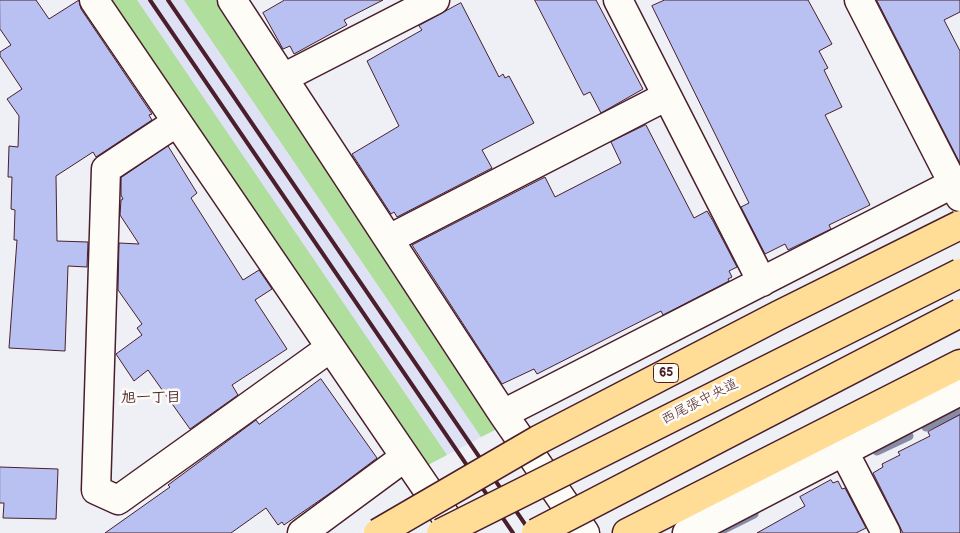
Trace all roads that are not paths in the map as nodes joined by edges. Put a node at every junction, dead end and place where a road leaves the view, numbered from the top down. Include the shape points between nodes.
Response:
1 (94, 0) edge
2 (232, 0) edge
3 (435, 0) edge
4 (618, 0) edge
5 (859, 0) edge
6 (283, 78) junction
7 (667, 96) junction
8 (177, 122) junction
9 (958, 187) edge
10 (960, 225) edge
11 (389, 239) junction
12 (960, 273) edge
13 (762, 282) junction
14 (960, 313) edge
15 (330, 348) junction
16 (960, 364) edge
17 (960, 391) edge
18 (503, 414) junction
19 (843, 450) junction
20 (405, 457) junction
21 (302, 533) edge
22 (378, 533) edge
23 (441, 533) edge
24 (457, 533) edge
25 (536, 533) edge
26 (585, 533) edge
27 (626, 533) edge
28 (687, 533) edge
29 (886, 533) edge

1 - 8 street
2 - 6 street
3 - 6 street
4 - 7 street
5 - 9 street
6 - 11 street
7 - 11 street
7 - 13 street
8 - 15 street
8 - 15 street via 106,169 96,490 118,500
9 - 13 street
10 - 22 main road, 65, bridge via 538,440
11 - 18 street
12 - 23 main road, 西尾張中央道, bridge
13 - 18 street
14 - 25 main road, bridge
15 - 20 street
16 - 27 main road
17 - 19 street
18 - 26 street
19 - 28 street
19 - 29 street
20 - 21 street
20 - 24 street

